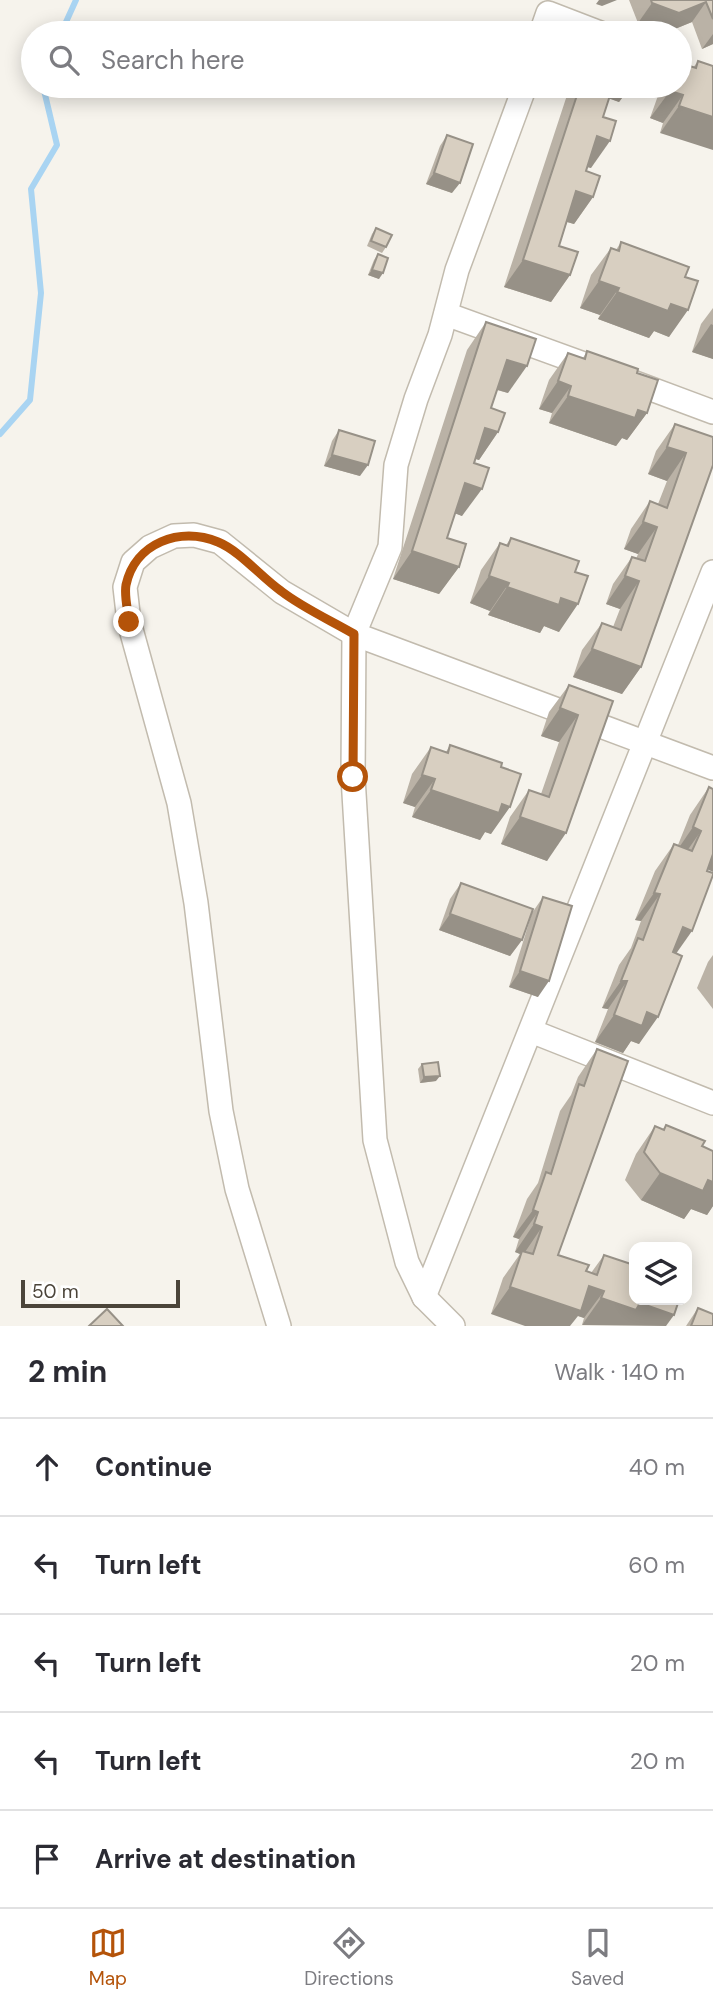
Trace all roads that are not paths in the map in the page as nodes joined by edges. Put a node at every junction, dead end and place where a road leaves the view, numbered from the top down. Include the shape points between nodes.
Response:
1 (545, 21) edge
2 (569, 21) edge
3 (521, 98) edge
4 (446, 314) junction
5 (713, 412) edge
6 (713, 572) edge
7 (354, 634) junction
8 (646, 742) junction
9 (713, 768) edge
10 (531, 1031) junction
11 (713, 1103) edge
12 (424, 1297) junction
13 (279, 1326) edge
14 (453, 1326) edge

1 - 2 street via 548,13
3 - 4 street via 457,270
4 - 5 street
4 - 7 street via 397,465 390,547
6 - 8 street
7 - 8 street
7 - 12 street via 353,777 375,1140 407,1262
7 - 13 street via 282,592 220,542 194,535 174,536 150,547 133,562 125,587 140,665 179,803 221,1111 237,1189
8 - 9 street
8 - 10 street
10 - 11 street
10 - 12 street
12 - 14 street

